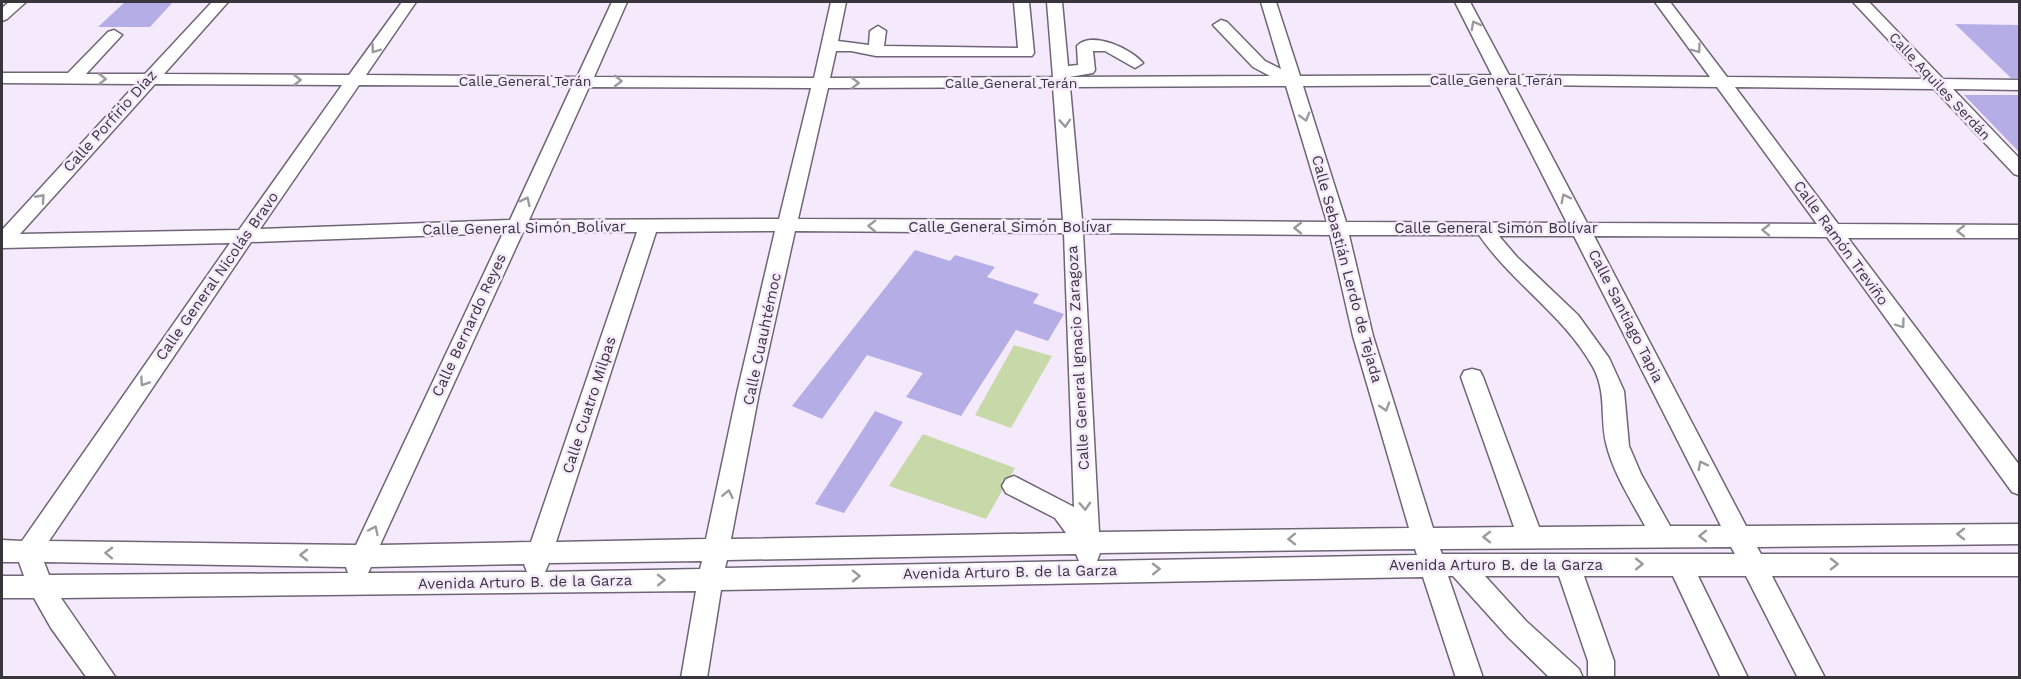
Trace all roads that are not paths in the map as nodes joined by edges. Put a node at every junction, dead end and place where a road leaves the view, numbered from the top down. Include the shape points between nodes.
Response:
1 (18, 2) edge
2 (220, 2) edge
3 (409, 2) edge
4 (620, 2) edge
5 (838, 2) edge
6 (1023, 2) edge
7 (1055, 2) edge
8 (1269, 2) edge
9 (1463, 2) edge
10 (1663, 2) edge
11 (1861, 2) edge
12 (2, 16) edge
13 (1221, 25) dead end
14 (878, 31) dead end
15 (114, 35) dead end
16 (830, 46) junction
17 (876, 51) junction
18 (1135, 63) dead end
19 (1061, 77) junction
20 (2, 78) edge
21 (72, 79) junction
22 (148, 79) junction
23 (1504, 80) junction
24 (352, 81) junction
25 (585, 81) junction
26 (1294, 82) junction
27 (822, 83) junction
28 (1723, 83) junction
29 (1940, 85) junction
30 (2019, 85) edge
31 (2019, 170) edge
32 (787, 225) junction
33 (514, 226) junction
34 (648, 227) junction
35 (1073, 228) junction
36 (1338, 228) junction
37 (1484, 228) junction
38 (1580, 228) junction
39 (1832, 230) junction
40 (2019, 232) edge
41 (245, 236) junction
42 (2, 241) edge
43 (1472, 377) dead end
44 (2019, 485) edge
45 (1014, 486) dead end
46 (2019, 534) edge
47 (1739, 535) junction
48 (1663, 536) junction
49 (1425, 537) junction
50 (1530, 537) junction
51 (1087, 542) junction
52 (2, 551) edge
53 (716, 551) junction
54 (28, 552) junction
55 (540, 554) junction
56 (363, 556) junction
57 (1567, 564) junction
58 (1680, 564) junction
59 (1754, 564) junction
60 (1459, 565) junction
61 (2019, 565) edge
62 (1433, 566) junction
63 (1089, 571) junction
64 (710, 579) junction
65 (351, 584) junction
66 (531, 584) junction
67 (2, 587) edge
68 (41, 587) junction
69 (103, 678) edge
70 (694, 678) edge
71 (1470, 678) edge
72 (1570, 678) edge
73 (1600, 678) edge
74 (1736, 678) edge
75 (1812, 678) edge

1 - 12 street
2 - 22 street, Calle Porfirio Díaz
3 -> 24 street, Calle General Nicolás Bravo
4 - 25 street, Calle Bernardo Reyes
5 - 16 street, Calle Cuauhtémoc
6 - 17 street via 1026,53
7 - 19 street, Calle General Ignacio Zaragoza
8 - 26 street, Calle Sebastián Lerdo de Tejada
23 -> 9 street, Calle Santiago Tapia
10 -> 28 street, Calle Ramón Treviño
11 - 29 street, Calle Aquiles Serdán
13 - 26 street via 1259,64
14 - 17 street
15 - 21 street
16 - 17 street
16 - 27 street, Calle Cuauhtémoc
18 - 19 street via 1108,46 1085,46 1087,70
19 - 26 street, Calle General Terán
27 -> 19 street, Calle General Terán
19 -> 35 street, Calle General Ignacio Zaragoza
20 - 21 street, Calle General Terán
21 -> 22 street, Calle General Terán
22 -> 24 street, Calle General Terán
42 -> 22 street, Calle Porfirio Díaz
23 - 26 street, Calle General Terán
23 - 28 street, Calle General Terán
38 -> 23 street, Calle Santiago Tapia
24 - 25 street, Calle General Terán
24 - 41 street, Calle General Nicolás Bravo
25 -> 27 street, Calle General Terán
33 -> 25 street, Calle Bernardo Reyes
26 -> 36 street, Calle Sebastián Lerdo de Tejada
27 - 32 street, Calle Cuauhtémoc
28 - 29 street, Calle General Terán
28 - 39 street, Calle Ramón Treviño
29 - 30 street, Calle General Terán
29 - 31 street, Calle Aquiles Serdán
32 - 34 street, Calle General Simón Bolívar
35 -> 32 street, Calle General Simón Bolívar
53 -> 32 street, Calle Cuauhtémoc
33 - 34 street, Calle General Simón Bolívar
33 - 41 street, Calle General Simón Bolívar
56 -> 33 street, Calle Bernardo Reyes
34 - 55 street, Calle Cuatro Milpas
36 -> 35 street, Calle General Simón Bolívar
35 -> 51 street, Calle General Ignacio Zaragoza
36 - 37 street, Calle General Simón Bolívar
36 -> 49 street, Calle Sebastián Lerdo de Tejada via 1363,336
37 - 38 street, Calle General Simón Bolívar
37 - 48 street via 1507,258 1578,327 1596,354 1614,393 1619,447
39 -> 38 street, Calle General Simón Bolívar
47 -> 38 street, Calle Santiago Tapia
40 -> 39 street, Calle General Simón Bolívar
39 -> 44 street, Calle Ramón Treviño
41 - 42 street, Calle General Simón Bolívar
41 -> 54 street, Calle General Nicolás Bravo
43 - 50 street
45 - 51 street via 1063,511
46 -> 47 street, Avenida Arturo B. de la Garza
47 -> 48 street, Avenida Arturo B. de la Garza
47 - 59 street, Calle Santiago Tapia
48 - 50 street, Avenida Arturo B. de la Garza
50 -> 49 street, Avenida Arturo B. de la Garza
49 -> 51 street, Avenida Arturo B. de la Garza
49 - 62 street, Calle Sebastián Lerdo de Tejada
51 - 53 street, Avenida Arturo B. de la Garza
51 - 63 street, Calle General Ignacio Zaragoza
52 - 54 street, Avenida Arturo B. de la Garza
53 - 55 street, Avenida Arturo B. de la Garza
53 - 64 street, Calle Cuauhtémoc
56 -> 54 street, Avenida Arturo B. de la Garza
54 - 68 street
55 - 56 street, Avenida Arturo B. de la Garza
55 - 66 street, Calle Cuatro Milpas
56 - 65 street, Calle Bernardo Reyes
57 -> 58 street, Avenida Arturo B. de la Garza
57 - 60 street, Avenida Arturo B. de la Garza
57 - 73 street via 1601,661
58 - 59 street, Avenida Arturo B. de la Garza
58 - 74 street
59 -> 61 street, Avenida Arturo B. de la Garza
59 - 75 street, Calle Santiago Tapia
60 - 62 street, Avenida Arturo B. de la Garza
60 - 72 street via 1517,629
63 -> 62 street, Avenida Arturo B. de la Garza
62 - 71 street, Calle Sebastián Lerdo de Tejada
64 -> 63 street, Avenida Arturo B. de la Garza
66 -> 64 street, Avenida Arturo B. de la Garza
64 - 70 street, Calle Cuauhtémoc
65 - 66 street, Avenida Arturo B. de la Garza
65 - 68 street, Avenida Arturo B. de la Garza
67 - 68 street, Avenida Arturo B. de la Garza
68 - 69 street

